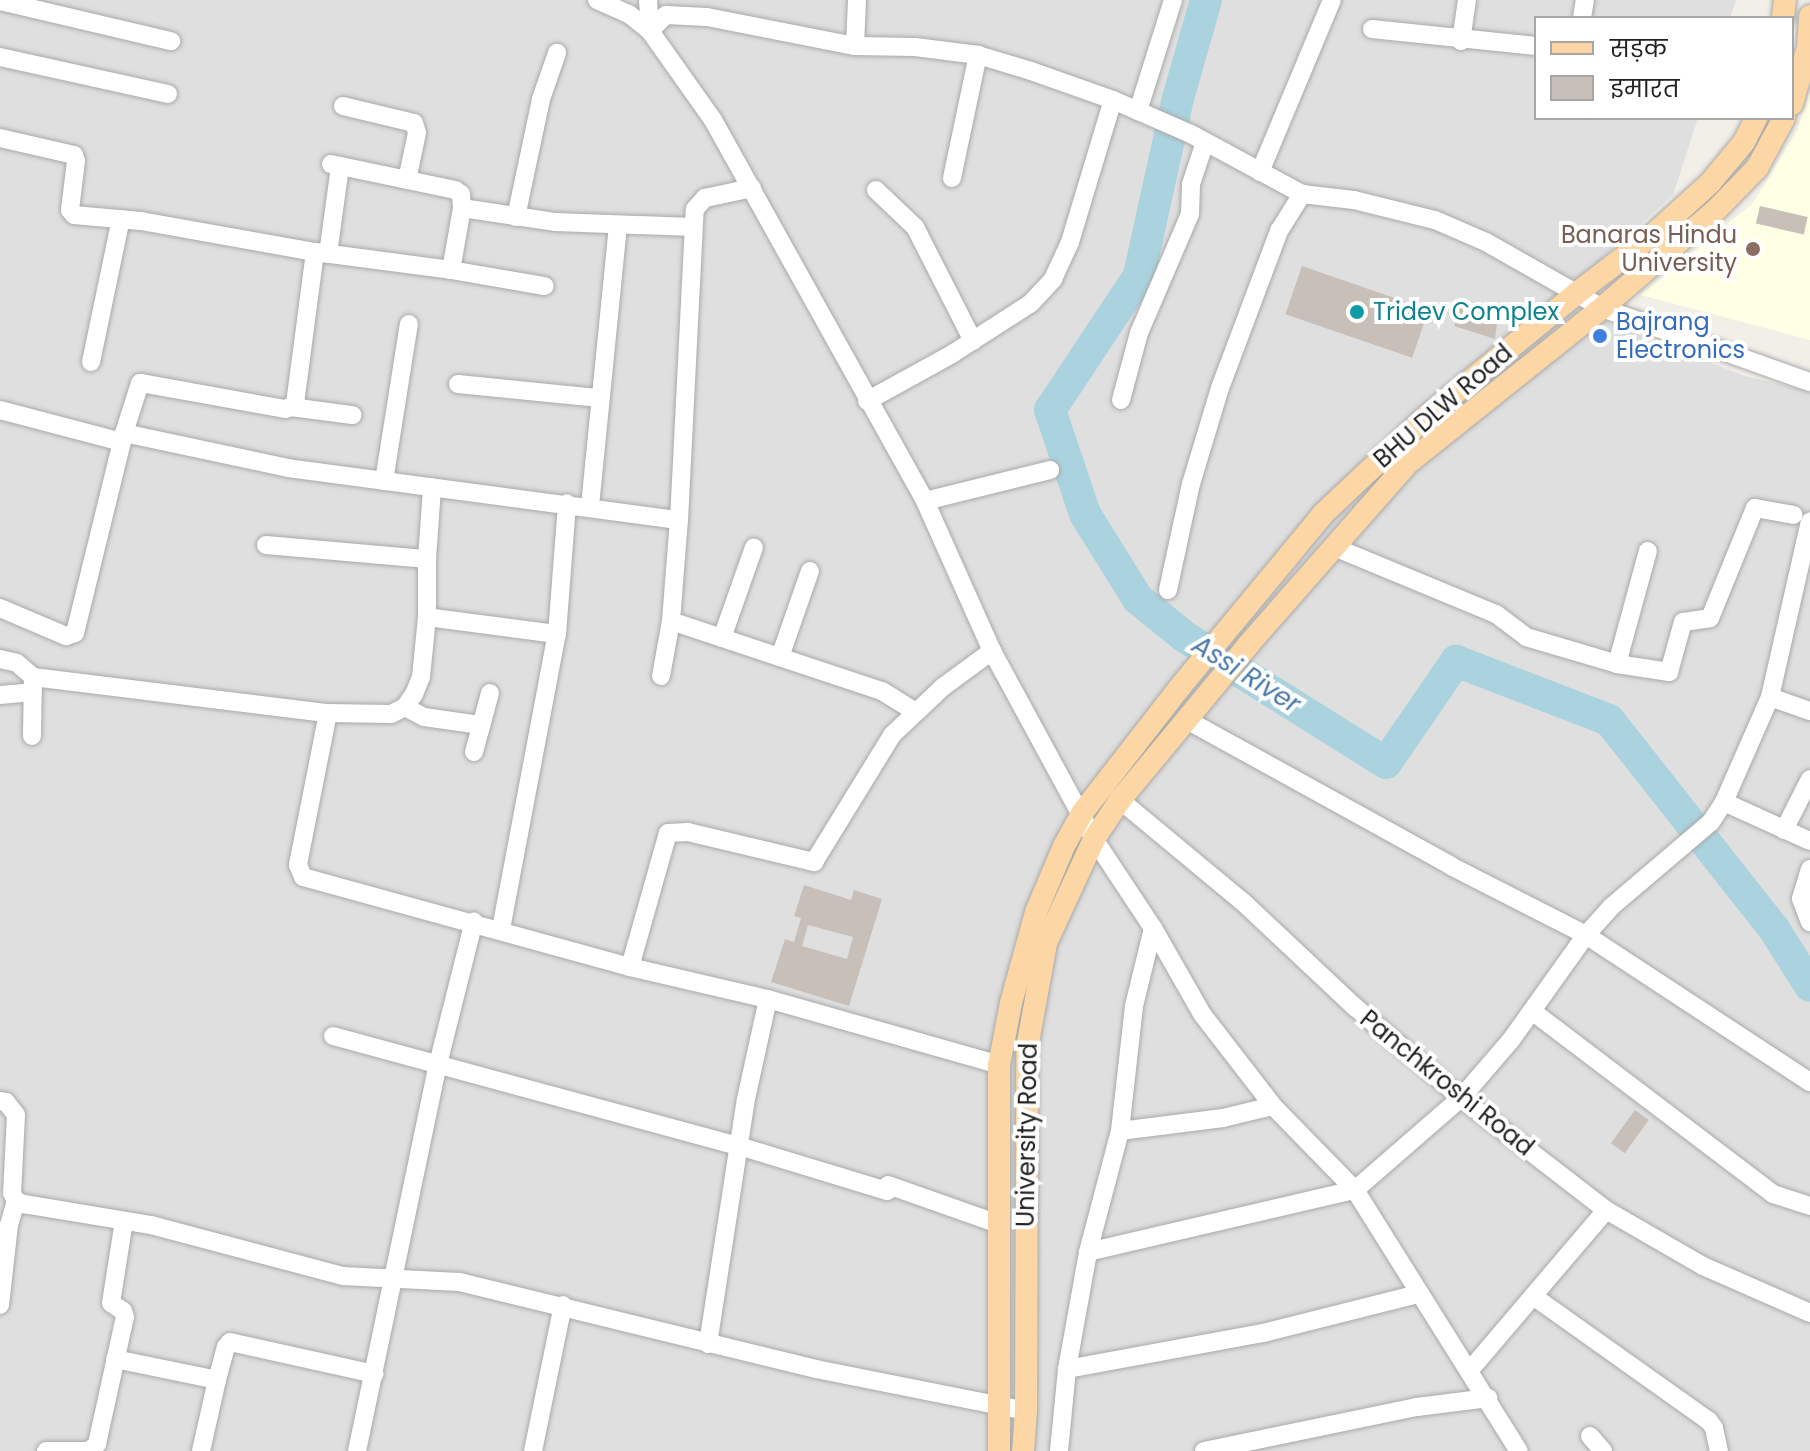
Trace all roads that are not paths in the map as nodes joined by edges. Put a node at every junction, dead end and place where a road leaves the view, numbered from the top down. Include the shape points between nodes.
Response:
1 (597, 0) edge
2 (648, 0) edge
3 (857, 0) edge
4 (1173, 0) edge
5 (1332, 0) edge
6 (1467, 0) edge
7 (0, 1) edge
8 (1810, 16) edge
9 (1372, 29) dead end
10 (650, 31) junction
11 (171, 41) dead end
12 (1461, 41) junction
13 (855, 46) junction
14 (1534, 46) edge
15 (557, 53) dead end
16 (978, 55) junction
17 (0, 57) edge
18 (168, 94) dead end
19 (1794, 97) edge
20 (1113, 100) junction
21 (343, 106) dead end
22 (1147, 115) junction
23 (1755, 120) edge
24 (1783, 120) edge
25 (0, 138) edge
26 (1198, 138) junction
27 (1260, 172) junction
28 (952, 178) dead end
29 (407, 180) junction
30 (752, 188) junction
31 (876, 190) dead end
32 (1302, 194) junction
33 (462, 208) junction
34 (516, 217) junction
35 (121, 219) junction
36 (618, 226) junction
37 (692, 227) junction
38 (322, 253) junction
39 (451, 270) junction
40 (545, 286) dead end
41 (1577, 293) junction
42 (1602, 308) junction
43 (409, 324) dead end
44 (973, 341) junction
45 (91, 362) dead end
46 (1810, 382) edge
47 (458, 384) dead end
48 (599, 398) junction
49 (1121, 400) dead end
50 (867, 401) junction
51 (291, 407) junction
52 (0, 410) edge
53 (352, 415) dead end
54 (123, 437) junction
55 (1050, 470) dead end
56 (384, 481) junction
57 (432, 487) junction
58 (925, 501) junction
59 (567, 503) junction
60 (590, 506) junction
61 (679, 520) junction
62 (1805, 522) edge
63 (266, 545) dead end
64 (754, 547) dead end
65 (1334, 547) junction
66 (1648, 551) dead end
67 (427, 559) junction
68 (810, 571) dead end
69 (1168, 590) dead end
70 (0, 608) edge
71 (427, 617) junction
72 (671, 621) junction
73 (557, 634) junction
74 (722, 638) junction
75 (1248, 645) joint
76 (992, 651) junction
77 (780, 657) junction
78 (0, 659) edge
79 (1617, 664) junction
80 (661, 676) dead end
81 (33, 685) junction
82 (490, 693) dead end
83 (0, 695) edge
84 (1770, 697) junction
85 (405, 707) junction
86 (1810, 711) edge
87 (915, 712) junction
88 (328, 713) junction
89 (1187, 720) junction
90 (481, 725) junction
91 (32, 736) dead end
92 (474, 752) dead end
93 (1810, 779) edge
94 (1120, 800) junction
95 (1724, 802) junction
96 (1082, 813) junction
97 (1784, 830) junction
98 (1094, 839) junction
99 (1810, 841) edge
100 (1810, 869) edge
101 (474, 921) junction
102 (1810, 922) edge
103 (1153, 928) junction
104 (501, 929) junction
105 (1586, 935) junction
106 (630, 967) junction
107 (768, 999) junction
108 (1532, 1011) junction
109 (333, 1036) dead end
110 (438, 1064) junction
111 (999, 1065) junction
112 (1810, 1082) edge
113 (1461, 1098) junction
114 (0, 1101) edge
115 (1273, 1106) junction
116 (1120, 1131) junction
117 (739, 1146) junction
118 (1355, 1190) junction
119 (16, 1201) junction
120 (1810, 1206) edge
121 (1606, 1210) junction
122 (124, 1221) junction
123 (999, 1224) junction
124 (1088, 1252) junction
125 (394, 1281) junction
126 (1418, 1294) junction
127 (1533, 1296) junction
128 (0, 1305) edge
129 (563, 1305) junction
130 (1810, 1313) edge
131 (708, 1344) junction
132 (115, 1359) junction
133 (1067, 1369) junction
134 (1470, 1370) junction
135 (374, 1374) junction
136 (217, 1380) junction
137 (1488, 1398) junction
138 (999, 1404) junction
139 (1026, 1411) junction
140 (1590, 1436) dead end
141 (46, 1451) edge
142 (201, 1451) edge
143 (357, 1451) edge
144 (533, 1451) edge
145 (999, 1451) edge
146 (1023, 1451) edge
147 (1059, 1451) edge
148 (1204, 1451) edge
149 (1519, 1451) edge
150 (1603, 1451) edge
151 (1719, 1451) edge

1 - 10 street via 629,14
2 - 10 street
3 - 13 street
4 - 22 street
5 - 27 street
6 - 12 street
7 - 11 street
8 - 19 main road via 1808,47
9 - 12 street
10 - 13 street via 666,15 685,15
10 - 30 street via 687,79
12 - 14 street
13 - 16 street
15 - 34 street via 541,99
16 - 20 street
16 - 28 street
17 - 18 street
20 - 22 street
20 - 44 street via 1074,229 1053,279 1031,303
21 - 29 street via 414,123 417,133
22 - 26 street
23 - 41 main road, BHU DLW Road via 1710,183
24 - 42 main road, BHU DLW Road via 1757,168
25 - 35 street via 74,155 70,210 79,216
26 - 27 street
26 - 49 street via 1190,214 1139,333
27 - 32 street
29 - 33 street via 455,190 461,194
29 - 38 street via 336,165
30 - 37 street via 700,202
30 - 50 street
31 - 44 street via 915,227
32 - 41 street via 1354,200 1435,220
32 - 69 street via 1275,243 1216,400
33 - 34 street
33 - 39 street
34 - 36 street
35 - 38 street
35 - 45 street
36 - 37 street
36 - 48 street
37 - 61 street
38 - 39 street
38 - 51 street
39 - 40 street
41 - 42 street
41 - 96 main road, BHU DLW Road via 1375,462 1323,514
42 - 46 street
42 - 65 main road, BHU DLW Road via 1408,463
43 - 56 street
44 - 50 street
47 - 48 street
48 - 60 street
50 - 58 street
51 - 53 street
51 - 54 street via 140,383
52 - 54 street
54 - 56 street
54 - 70 street via 75,633 66,636
55 - 58 street
56 - 57 street
57 - 59 street
57 - 67 street
58 - 76 street
59 - 60 street
59 - 73 street
60 - 61 street
61 - 72 street
62 - 79 street via 1755,508 1710,618 1683,622 1669,672
62 - 84 street
63 - 67 street
64 - 74 street
65 - 75 main road, BHU DLW Road
65 - 79 street via 1496,614 1526,637
66 - 79 street
67 - 71 street
68 - 77 street
71 - 73 street
71 - 85 street via 421,677
72 - 74 street
72 - 80 street
73 - 104 street
74 - 77 street
75 - 89 main road, University Road
76 - 87 street
76 - 96 street
77 - 87 street via 882,691
78 - 81 street via 17,663
81 - 83 street
81 - 88 street
81 - 91 street
82 - 90 street
84 - 86 street
84 - 95 street
85 - 88 street via 391,714
85 - 90 street via 424,717
87 - 106 street via 870,767 814,862 688,832 668,833
88 - 101 street via 299,872 312,881
89 - 94 main road, University Road
89 - 105 street
90 - 92 street
93 - 97 street
94 - 98 main road, University Road
94 - 113 street, Panchkroshi Road via 1243,902
95 - 97 street
95 - 105 street via 1711,822 1611,907
96 - 98 street
96 - 111 main road, BHU DLW Road via 1036,912
97 - 99 street
98 - 103 street
98 - 139 main road, University Road via 1046,943 1027,1048
100 - 102 street via 1801,899
101 - 104 street
101 - 110 street
103 - 115 street via 1202,1014
103 - 116 street via 1134,1006
104 - 106 street
105 - 108 street
105 - 112 street
106 - 107 street
107 - 111 street
107 - 117 street
108 - 113 street
108 - 120 street via 1773,1194
109 - 110 street
110 - 117 street
110 - 125 street
111 - 123 main road, BHU DLW Road
113 - 118 street
113 - 121 street, Panchkroshi Road
114 - 119 street via 13,1109 18,1124 12,1185
115 - 116 street
115 - 118 street
116 - 124 street
117 - 123 street
117 - 131 street
118 - 124 street
118 - 126 street
119 - 122 street
119 - 128 street
121 - 127 street
121 - 130 street, Panchkroshi Road via 1703,1266
122 - 125 street via 343,1276
122 - 132 street via 111,1303 125,1314
123 - 138 main road, BHU DLW Road
124 - 133 street
125 - 129 street via 459,1282
125 - 135 street
126 - 133 street via 1263,1333
126 - 134 street
127 - 134 street
127 - 151 street via 1709,1421
129 - 131 street
129 - 144 street
131 - 138 street
132 - 136 street
132 - 141 street via 94,1449
133 - 147 street
134 - 137 street
135 - 136 street via 230,1342
135 - 143 street
136 - 142 street
137 - 148 street via 1417,1407
137 - 149 street
138 - 139 street
138 - 145 main road, BHU DLW Road
139 - 146 main road, University Road
140 - 150 street

